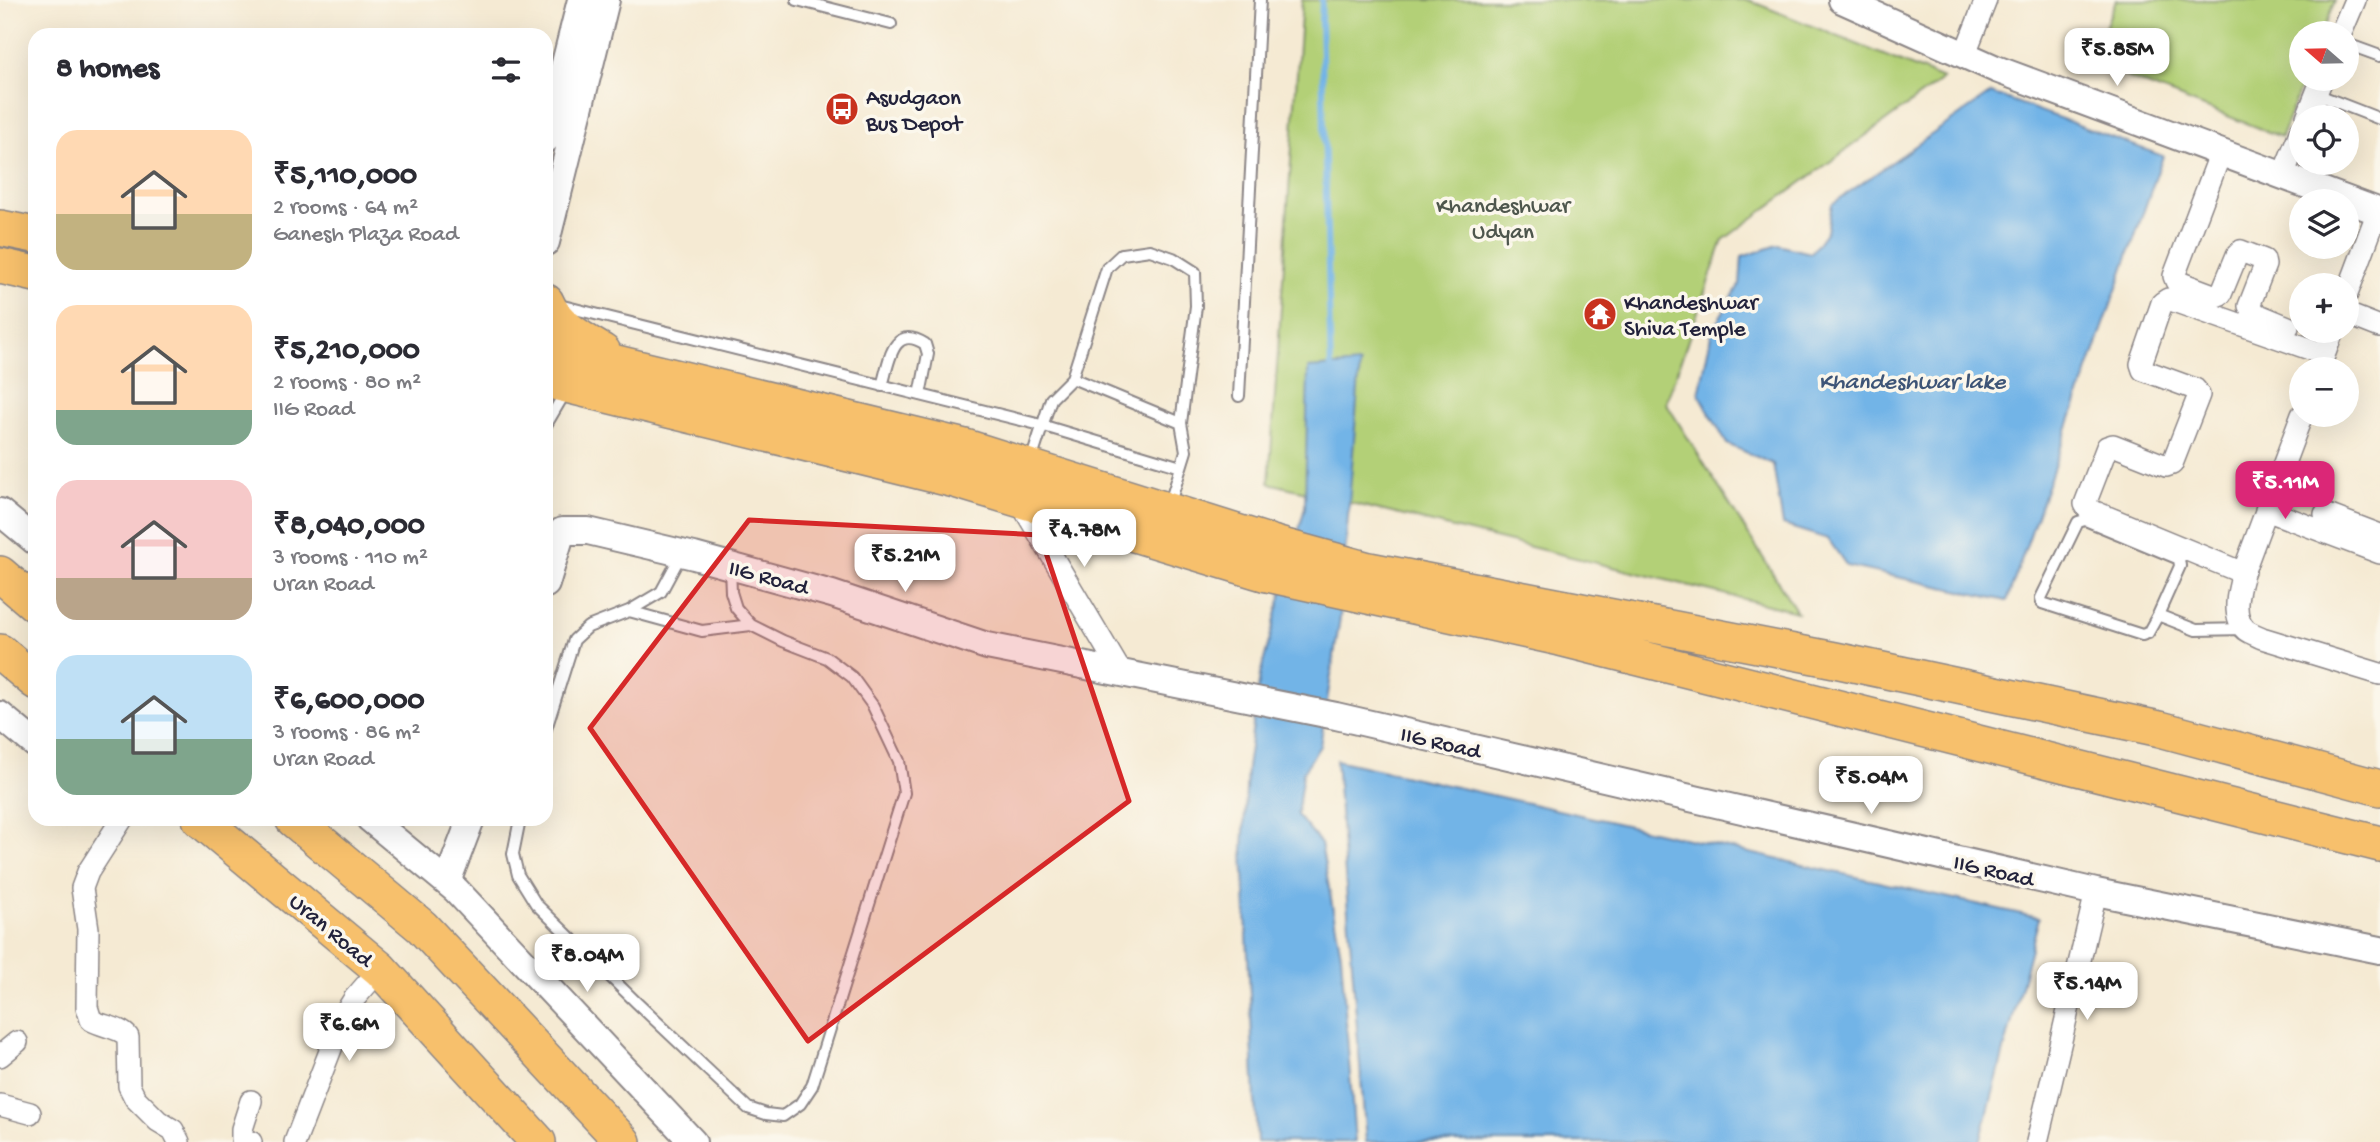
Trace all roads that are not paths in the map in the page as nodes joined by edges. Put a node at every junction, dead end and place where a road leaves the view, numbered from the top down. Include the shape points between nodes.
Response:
1 (581, 0) edge
2 (606, 0) edge
3 (797, 0) edge
4 (1260, 0) edge
5 (1842, 0) edge
6 (1986, 0) edge
7 (2355, 0) edge
8 (2346, 21) edge
9 (891, 24) dead end
10 (2359, 48) edge
11 (1964, 55) junction
12 (2380, 56) edge
13 (2328, 91) edge
14 (553, 111) edge
15 (2380, 119) edge
16 (2221, 152) junction
17 (2289, 160) edge
18 (2283, 175) junction
19 (2379, 211) edge
20 (553, 214) edge
21 (0, 228) edge
22 (28, 234) edge
23 (0, 266) edge
24 (28, 272) edge
25 (2355, 273) edge
26 (553, 304) edge
27 (553, 314) edge
28 (2359, 319) edge
29 (2380, 327) edge
30 (553, 348) edge
31 (2326, 349) edge
32 (620, 363) junction
33 (1072, 378) junction
34 (557, 383) edge
35 (882, 386) junction
36 (920, 395) junction
37 (1239, 396) dead end
38 (1181, 424) junction
39 (1041, 425) junction
40 (2297, 427) edge
41 (1029, 467) junction
42 (1181, 467) junction
43 (1019, 500) junction
44 (1168, 510) junction
45 (2266, 510) junction
46 (0, 512) edge
47 (2325, 514) dead end
48 (554, 531) edge
49 (28, 535) edge
50 (2380, 535) edge
51 (682, 553) junction
52 (2380, 553) edge
53 (1271, 559) junction
54 (730, 566) junction
55 (2243, 573) junction
56 (0, 574) edge
57 (1366, 583) junction
58 (28, 598) edge
59 (629, 611) junction
60 (2158, 615) junction
61 (751, 625) junction
62 (2246, 629) junction
63 (0, 652) edge
64 (1122, 674) junction
65 (2380, 674) edge
66 (28, 675) edge
67 (553, 706) edge
68 (4, 727) edge
69 (28, 740) edge
70 (2380, 788) edge
71 (118, 826) edge
72 (208, 826) edge
73 (301, 826) edge
74 (382, 826) edge
75 (468, 826) edge
76 (519, 826) edge
77 (2380, 844) edge
78 (447, 882) junction
79 (2096, 892) junction
80 (2380, 950) edge
81 (380, 969) junction
82 (17, 1042) dead end
83 (0, 1056) edge
84 (251, 1101) dead end
85 (0, 1105) edge
86 (30, 1113) dead end
87 (180, 1142) edge
88 (251, 1142) edge
89 (295, 1142) edge
90 (538, 1142) edge
91 (623, 1142) edge
92 (693, 1142) edge
93 (2037, 1142) edge

1 - 14 street
2 - 20 street
3 - 9 lane
4 - 37 lane
5 - 11 street
6 - 11 street
7 - 8 street
10 - 12 lane
11 - 16 street
13 - 15 lane
16 - 18 street
16 - 31 street via 2174,276 2176,281 2216,296 2241,251 2264,260 2249,306 2254,313
17 - 18 street
18 - 19 street
19 - 25 street
21 - 22 highway
23 - 24 highway
26 - 35 lane
27 - 32 highway
28 - 29 street
30 - 32 highway
31 - 55 street via 2168,299 2162,303 2141,364 2143,370 2199,395 2172,464 2108,447 2085,504
32 - 41 highway via 965,447
33 - 38 lane
33 - 38 lane via 1107,268 1122,254 1150,250 1173,258 1195,272 1194,333
33 - 39 lane via 1051,399
34 - 43 highway via 955,480
35 - 36 lane
35 - 36 lane via 894,346 909,337 925,344 928,354
36 - 39 lane
38 - 42 lane via 1186,451
39 - 41 lane
39 - 42 lane
40 - 45 street
41 - 43 street
41 - 44 highway
42 - 44 lane
43 - 53 highway
43 - 64 street
44 - 53 highway
45 - 52 street
45 - 55 street
46 - 49 street
47 - 50 street
48 - 51 street, IIG Road via 588,531
51 - 54 street, IIG Road
51 - 59 lane via 661,592
53 - 57 highway
54 - 61 lane via 736,608
54 - 64 street, IIG Road via 988,646
55 - 62 street via 2237,596 2238,613
56 - 58 highway
57 - 70 highway via 1821,657 2160,729
57 - 77 highway via 1560,638
59 - 61 lane via 702,631
59 - 67 lane via 588,626 574,639
60 - 60 lane via 2179,559 2085,520 2078,522 2042,603 2142,635
60 - 62 lane via 2196,630
61 - 76 lane via 827,657 852,677 873,706 900,761 904,793 812,1086 800,1104 783,1116 748,1108 636,1003 537,904 519,876 513,854
62 - 65 street
63 - 66 highway
64 - 79 street, IIG Road via 1336,716
68 - 69 street
71 - 87 street via 82,888 88,929 86,1007 91,1020 124,1031 129,1086 135,1098 173,1129
72 - 81 highway, Uran Road
73 - 91 highway via 422,927
74 - 78 street
75 - 78 street
78 - 92 street
79 - 80 street, IIG Road
79 - 93 street
81 - 89 street via 344,1015
81 - 90 highway, Uran Road
82 - 83 street
84 - 88 street via 242,1129 242,1139
85 - 86 street

